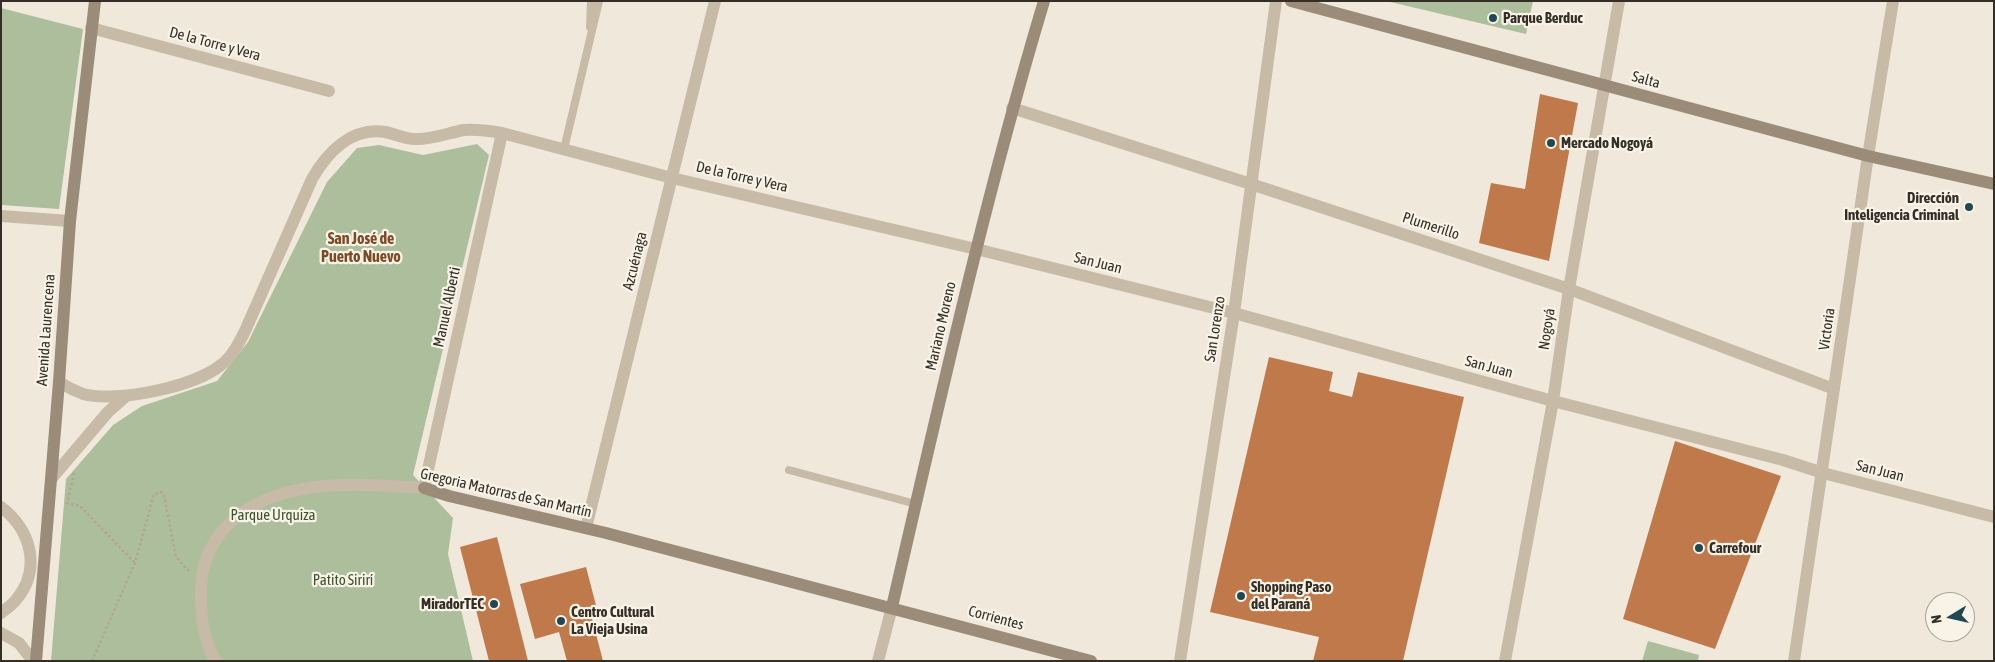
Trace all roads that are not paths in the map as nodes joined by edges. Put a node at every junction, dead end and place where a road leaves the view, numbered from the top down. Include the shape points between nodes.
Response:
1 (94, 1) edge
2 (591, 1) edge
3 (599, 1) edge
4 (715, 1) edge
5 (1044, 1) edge
6 (1276, 1) edge
7 (1291, 1) edge
8 (1619, 1) edge
9 (1893, 1) edge
10 (92, 28) junction
11 (590, 38) junction
12 (1606, 86) junction
13 (329, 91) dead end
14 (1012, 108) junction
15 (502, 133) junction
16 (564, 149) junction
17 (1868, 156) junction
18 (672, 178) junction
19 (1252, 184) junction
20 (1994, 184) edge
21 (1, 216) edge
22 (70, 221) junction
23 (976, 249) junction
24 (1569, 289) junction
25 (1234, 314) junction
26 (59, 382) junction
27 (1834, 389) junction
28 (125, 397) junction
29 (1552, 401) junction
30 (789, 470) dead end
31 (1822, 473) junction
32 (51, 479) junction
33 (424, 488) junction
34 (916, 504) junction
35 (1, 507) edge
36 (1994, 517) edge
37 (586, 528) junction
38 (892, 607) junction
39 (1, 613) edge
40 (1, 633) edge
41 (34, 661) edge
42 (216, 661) edge
43 (878, 661) edge
44 (1091, 661) edge
45 (1180, 661) edge
46 (1505, 661) edge
47 (1794, 661) edge

1 - 10 street, Avenida Laurencena
2 - 11 lane
3 - 11 lane
4 - 18 street, Azcuénaga
5 - 14 street, Mariano Moreno
6 - 19 street, San Lorenzo
7 - 12 street, Salta
8 - 12 street, Nogoyá
9 - 17 street, Victoria
10 - 13 street, De la Torre y Vera
10 - 22 street, Avenida Laurencena
11 - 16 lane
12 - 17 street, Salta
12 - 24 street, Nogoyá
14 - 19 street, Plumerillo
14 - 23 street, Mariano Moreno
15 - 16 street, De la Torre y Vera
15 - 28 street, De la Torre y Vera via 465,130 414,139 382,132 343,141 312,179 246,331 225,362 193,380
15 - 33 street, Manuel Alberti
16 - 18 street, De la Torre y Vera
17 - 20 street, Salta
17 - 27 street, Victoria
18 - 23 street, De la Torre y Vera
18 - 37 street, Azcuénaga
19 - 24 street, Plumerillo
19 - 25 street, San Lorenzo
21 - 22 street
22 - 26 street, Avenida Laurencena
23 - 25 street, San Juan
23 - 34 street, Mariano Moreno
24 - 27 street, Plumerillo
24 - 29 street, Nogoyá
25 - 29 street, San Juan
25 - 45 street, San Lorenzo
26 - 28 street via 84,394
26 - 32 street, Avenida Laurencena
27 - 31 street, Victoria
28 - 32 street via 108,412
29 - 31 street, San Juan via 1783,460
29 - 46 street, Nogoyá
30 - 34 lane
31 - 36 street, San Juan
31 - 47 street, Victoria
32 - 41 street, Avenida Laurencena
33 - 37 street, Gregoria Matorras de San Martín
33 - 42 street, Gregoria Matorras de San Martín via 352,485 283,493 246,510 230,522 206,557 201,584 202,628
34 - 38 street, Mariano Moreno
35 - 39 street via 23,529 30,548 31,567 16,600
37 - 38 street, Gregoria Matorras de San Martín
38 - 43 street, Mariano Moreno
38 - 44 street, Corrientes
40 - 41 street via 19,643

